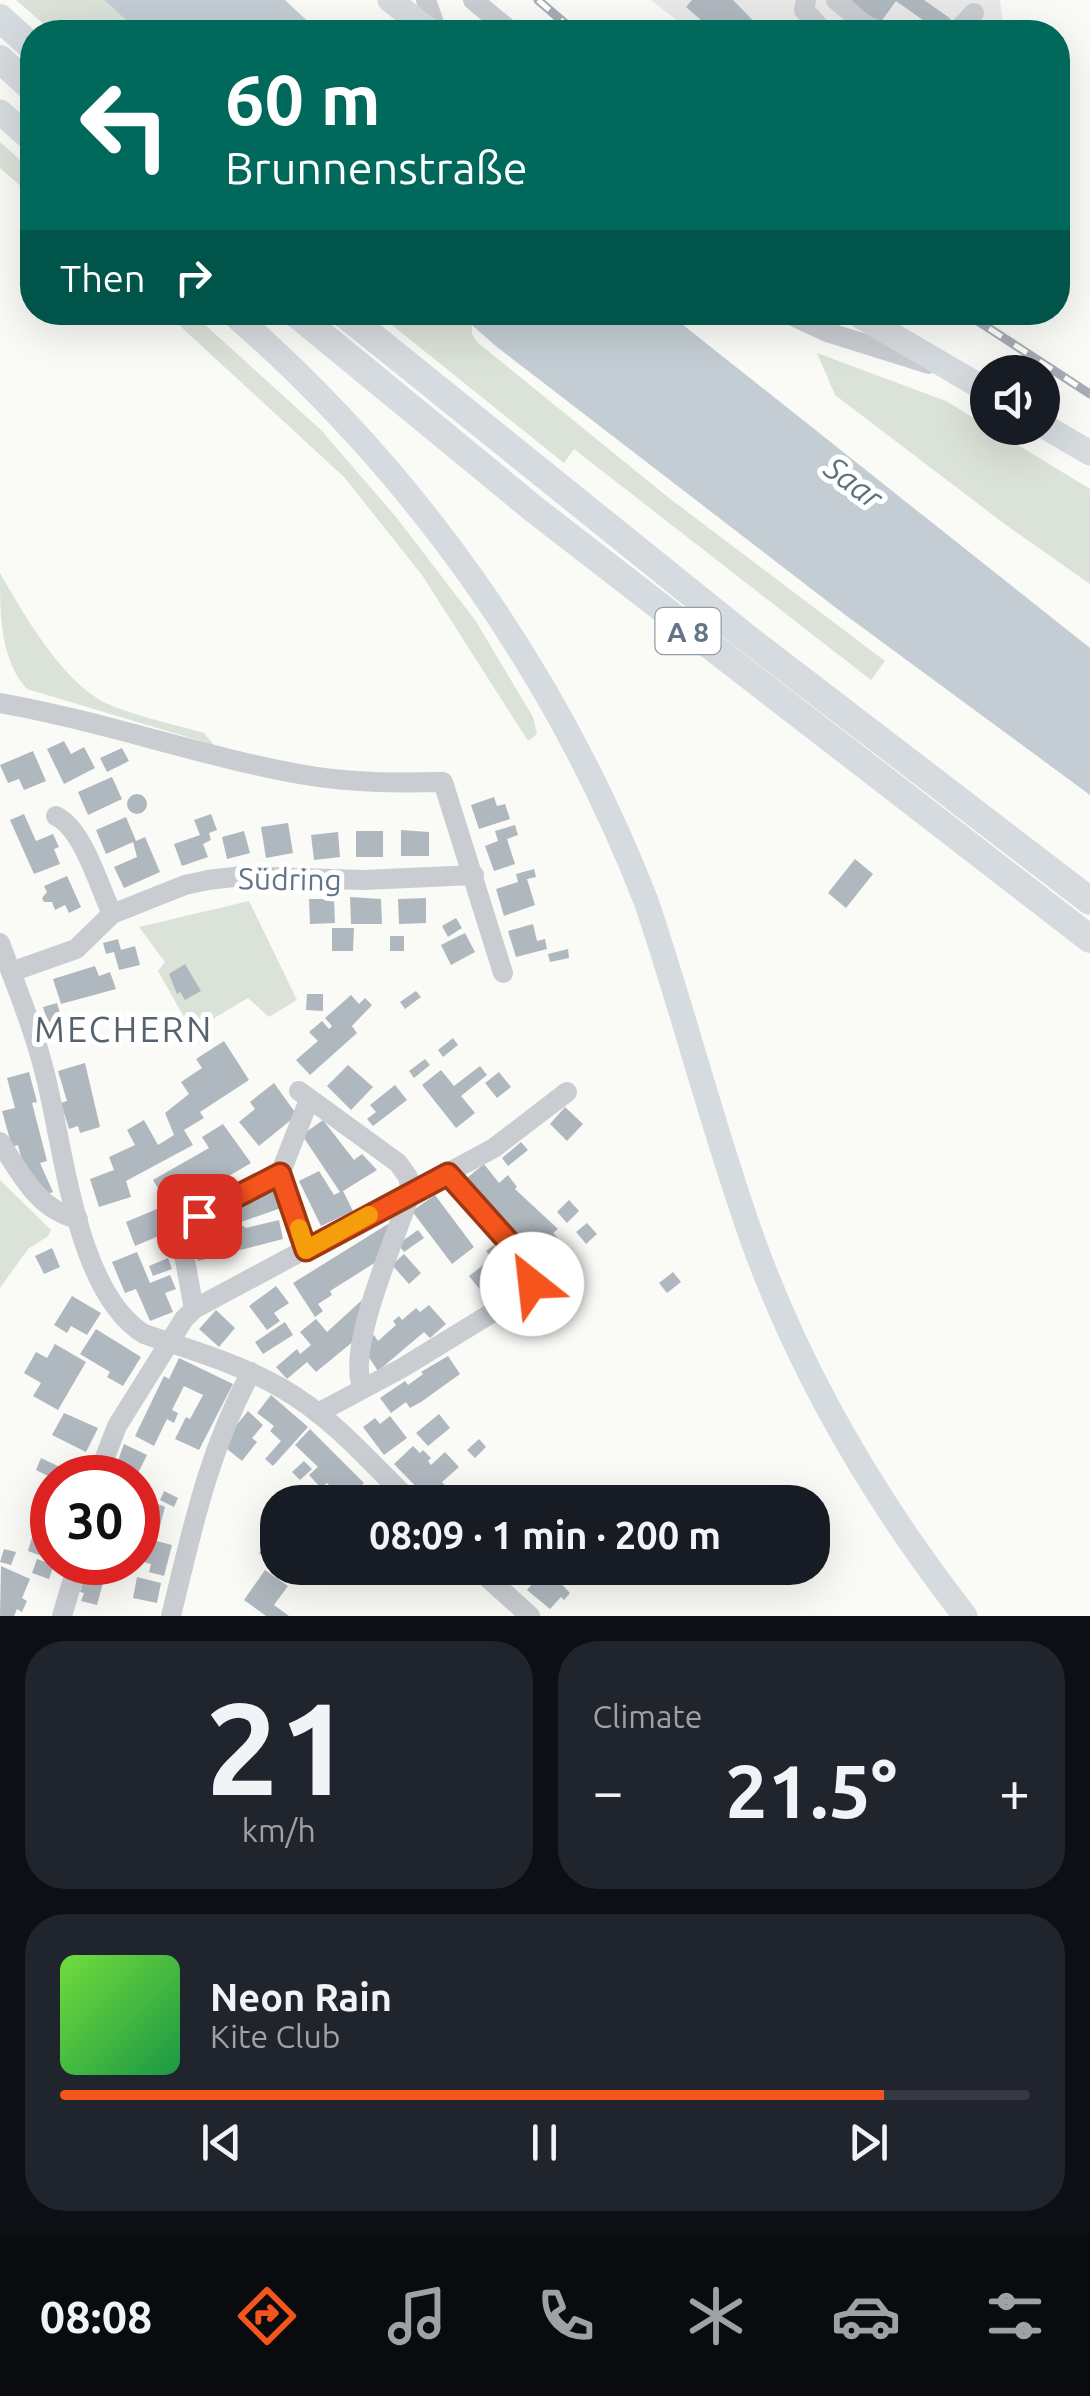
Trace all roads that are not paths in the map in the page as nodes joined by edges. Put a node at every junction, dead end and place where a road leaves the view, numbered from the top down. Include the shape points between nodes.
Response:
1 (390, 0) edge
2 (472, 0) edge
3 (836, 0) edge
4 (974, 13) dead end
5 (0, 18) edge
6 (418, 20) edge
7 (497, 20) edge
8 (860, 20) edge
9 (967, 20) edge
10 (20, 36) edge
11 (0, 59) edge
12 (20, 77) edge
13 (0, 112) edge
14 (20, 130) edge
15 (243, 325) edge
16 (310, 325) edge
17 (358, 325) edge
18 (812, 325) edge
19 (875, 325) edge
20 (896, 325) edge
21 (954, 371) junction
22 (970, 380) edge
23 (1060, 435) edge
24 (1090, 454) edge
25 (0, 702) edge
26 (56, 816) dead end
27 (474, 875) junction
28 (1090, 901) edge
29 (112, 914) junction
30 (1090, 939) edge
31 (0, 943) edge
32 (11, 972) junction
33 (502, 972) dead end
34 (567, 1092) dead end
35 (0, 1142) edge
36 (280, 1174) junction
37 (448, 1174) junction
38 (412, 1192) junction
39 (78, 1219) junction
40 (306, 1250) junction
41 (194, 1309) junction
42 (170, 1343) junction
43 (250, 1372) junction
44 (363, 1388) junction
45 (318, 1413) junction
46 (106, 1455) edge
47 (394, 1485) edge
48 (71, 1585) edge
49 (496, 1585) edge
50 (62, 1616) edge
51 (171, 1616) edge
52 (530, 1616) edge
53 (965, 1616) edge

1 - 6 main road
2 - 7 street
3 - 8 street
4 - 9 street
5 - 10 highway
11 - 12 highway
13 - 14 main road
15 - 53 main road via 422,509 557,710 646,901 754,1243 796,1342 850,1447 915,1552
16 - 30 highway, A 8 via 710,648
17 - 28 highway, A 8 via 714,612
18 - 21 street
19 - 21 main road
20 - 21 street
21 - 22 main road
23 - 24 main road
25 - 27 street via 309,776 442,782
26 - 29 street via 76,832
27 - 29 street, Südring via 242,876 159,894
27 - 33 street
29 - 32 street, Südring via 76,949
31 - 32 street
32 - 39 street via 45,1074
34 - 37 street
35 - 39 street via 43,1202
36 - 38 street via 304,1095 398,1163
36 - 40 street
36 - 41 street via 222,1202 180,1233
37 - 38 street
37 - 44 street via 525,1260 532,1284
38 - 40 street
38 - 44 street via 371,1303 358,1370
39 - 42 street via 112,1304 131,1326
40 - 41 street
41 - 42 street
42 - 43 street
42 - 46 street
43 - 45 street
43 - 51 street via 209,1465
44 - 45 street
45 - 47 street
48 - 50 street
49 - 52 street

